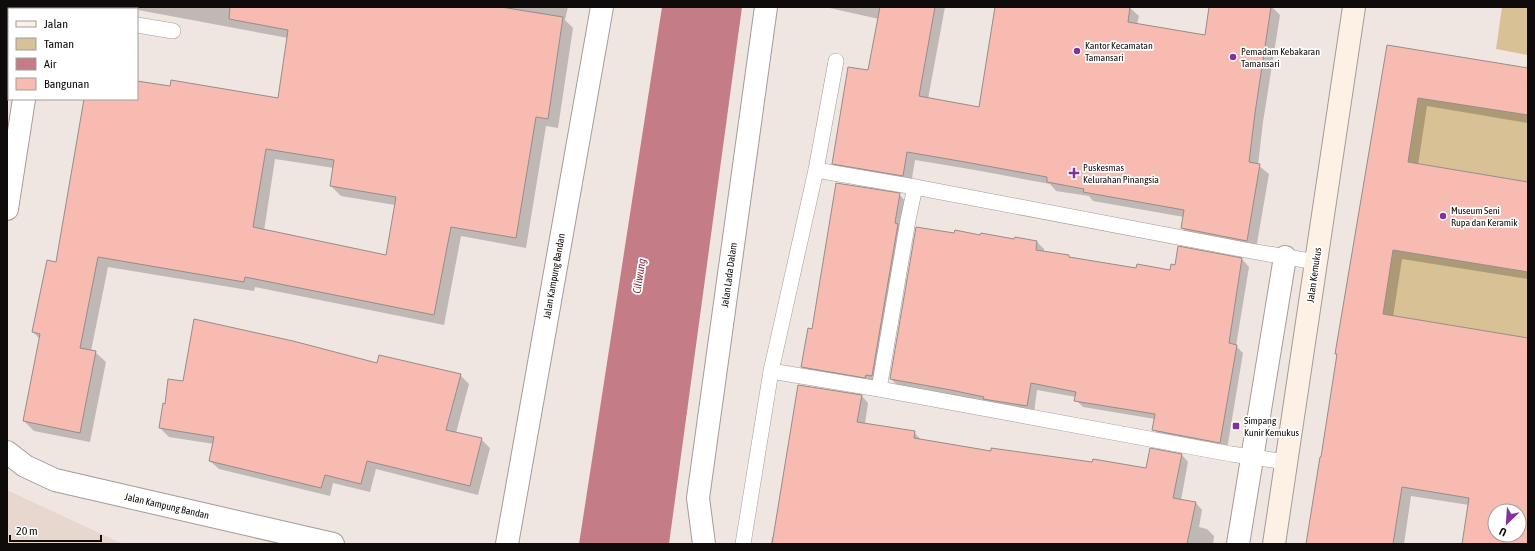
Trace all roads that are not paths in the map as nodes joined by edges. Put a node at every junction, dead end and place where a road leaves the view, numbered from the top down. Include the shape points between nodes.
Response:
1 (602, 7) edge
2 (766, 7) edge
3 (1354, 7) edge
4 (138, 25) edge
5 (173, 31) dead end
6 (836, 61) dead end
7 (24, 100) edge
8 (816, 170) junction
9 (915, 187) junction
10 (7, 209) edge
11 (1285, 257) junction
12 (1316, 262) junction
13 (771, 371) junction
14 (879, 389) junction
15 (7, 452) edge
16 (1252, 457) junction
17 (1287, 462) junction
18 (333, 544) edge
19 (507, 544) edge
20 (704, 544) edge
21 (742, 544) edge
22 (1238, 544) edge
23 (1274, 544) edge

1 - 19 street, Jalan Kampung Bandan
2 - 20 street, Jalan Lada Dalam via 698,498
3 - 12 main road, Jalan Kemukus
4 - 5 lane
6 - 8 lane
7 - 10 street
8 - 9 lane
8 - 13 lane
9 - 11 lane
9 - 14 lane
11 - 12 lane
11 - 16 street
12 - 17 main road, Jalan Kemukus
13 - 14 lane
13 - 21 lane
14 - 16 lane
15 - 18 street, Jalan Kampung Bandan via 25,466 55,480
16 - 17 lane
16 - 22 street
17 - 23 main road, Jalan Kemukus

